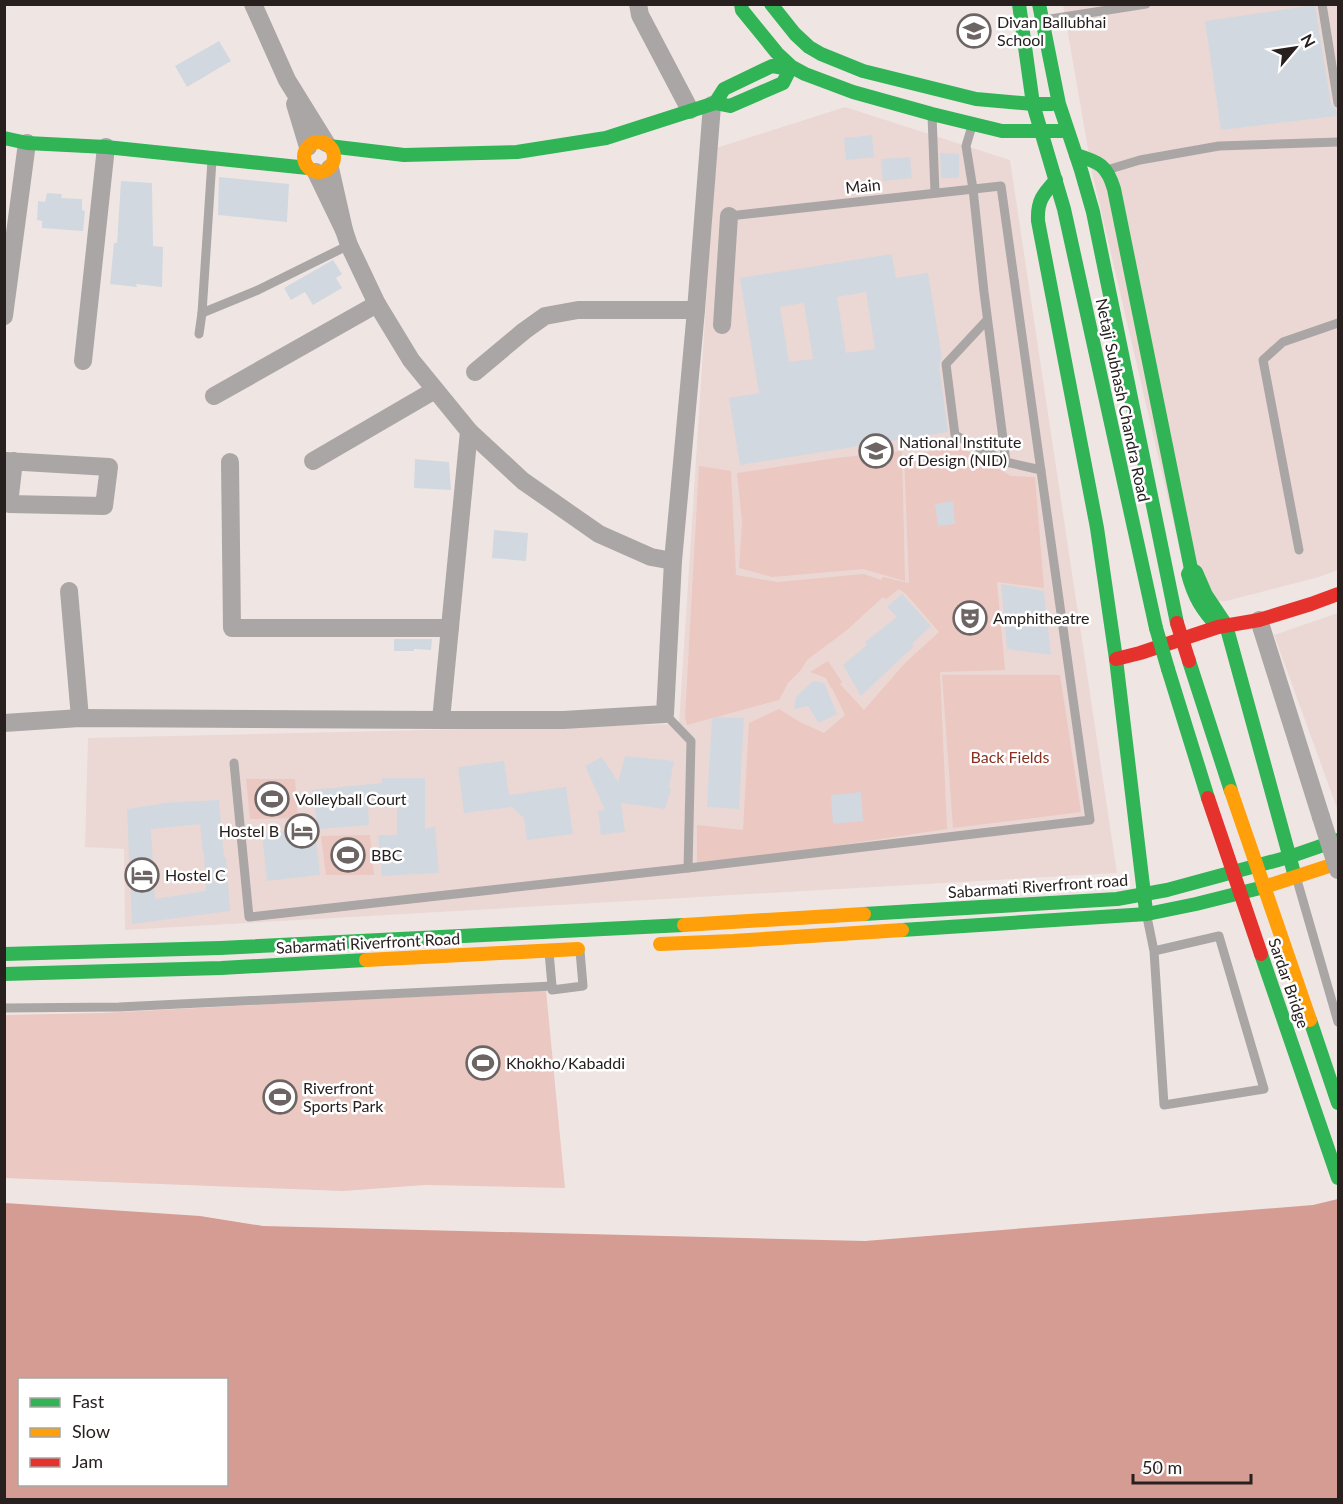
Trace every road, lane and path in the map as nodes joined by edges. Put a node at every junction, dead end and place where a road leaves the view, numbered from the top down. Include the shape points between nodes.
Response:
1 (252, 4) edge
2 (638, 4) edge
3 (741, 4) edge
4 (771, 4) edge
5 (1019, 4) edge
6 (1039, 4) edge
7 (1146, 4) edge
8 (1322, 4) edge
9 (1041, 20) junction
10 (809, 47) junction
11 (791, 68) junction
12 (713, 104) junction
13 (1034, 104) junction
14 (1059, 104) junction
15 (1338, 104) edge
16 (690, 110) junction
17 (932, 114) junction
18 (973, 123) junction
19 (1068, 130) junction
20 (1042, 132) junction
21 (4, 138) edge
22 (1338, 142) edge
23 (27, 143) junction
24 (106, 147) junction
25 (308, 148) junction
26 (404, 154) junction
27 (1076, 155) junction
28 (213, 157) junction
29 (229, 158) junction
30 (330, 167) junction
31 (1107, 170) junction
32 (1056, 180) junction
33 (973, 189) junction
34 (935, 193) junction
35 (729, 216) joint
36 (347, 238) junction
37 (7, 282) edge
38 (377, 304) junction
39 (696, 310) junction
40 (202, 313) junction
41 (4, 316) edge
42 (987, 320) junction
43 (1338, 323) edge
44 (722, 325) dead end
45 (198, 334) dead end
46 (83, 361) dead end
47 (475, 372) dead end
48 (435, 390) junction
49 (214, 396) dead end
50 (469, 431) junction
51 (9, 461) edge
52 (313, 461) dead end
53 (230, 462) dead end
54 (1006, 462) junction
55 (1041, 470) junction
56 (1299, 550) dead end
57 (673, 561) junction
58 (69, 591) dead end
59 (1338, 594) edge
60 (1259, 620) junction
61 (1222, 626) junction
62 (450, 628) junction
63 (1116, 659) junction
64 (665, 714) junction
65 (80, 718) junction
66 (441, 720) junction
67 (4, 723) edge
68 (234, 763) dead end
69 (1231, 791) joint
70 (1208, 798) joint
71 (1338, 840) edge
72 (1289, 857) junction
73 (1338, 863) edge
74 (688, 868) junction
75 (1338, 870) edge
76 (1296, 878) junction
77 (1143, 895) junction
78 (1147, 914) junction
79 (733, 922) junction
80 (734, 941) junction
81 (650, 945) dead end
82 (585, 948) joint
83 (549, 950) junction
84 (1154, 951) junction
85 (4, 954) edge
86 (4, 974) edge
87 (552, 986) junction
88 (4, 1008) edge
89 (1338, 1022) edge
90 (1338, 1103) edge
91 (1338, 1178) edge

1 - 25 street via 287,80
2 - 16 street via 640,15
3 - 11 street
4 - 10 street
5 - 13 street, Netaji Subhash Chandra Road
6 - 9 street, Netaji Subhash Chandra Road
7 - 9 lane
8 - 15 lane
9 - 14 street, Netaji Subhash Chandra Road
10 - 11 street
10 - 13 street via 863,71 976,99
11 - 12 street via 772,66 724,89
11 - 12 street via 783,83 730,106
11 - 17 street via 853,92
12 - 16 street
12 - 39 street
13 - 14 street
13 - 20 street, Netaji Subhash Chandra Road
14 - 19 street, Netaji Subhash Chandra Road
16 - 26 street via 606,138 517,152
17 - 18 street
17 - 34 lane
18 - 20 street via 1002,131
18 - 33 lane via 966,146
19 - 20 street
19 - 27 street, Netaji Subhash Chandra Road
20 - 32 street, Netaji Subhash Chandra Road
21 - 23 street
22 - 31 lane via 1219,146
23 - 24 street
23 - 37 street
24 - 28 street
24 - 46 street
25 - 26 street
25 - 29 street
25 - 30 street via 304,159
25 - 30 street via 334,153
26 - 30 street
27 - 31 street
27 - 69 street, Netaji Subhash Chandra Road, bridge via 1093,212 1177,623
28 - 29 street
28 - 40 lane
29 - 30 street
30 - 36 street
31 - 61 street via 1191,568
32 - 63 street via 1038,202 1038,221 1097,528
32 - 70 street, Netaji Subhash Chandra Road, bridge via 1156,628
33 - 34 lane, Main
33 - 42 lane
33 - 55 lane, Main via 1000,186
34 - 35 lane, Main
35 - 44 street
36 - 38 street
36 - 40 lane via 258,290
37 - 41 street
38 - 48 street via 411,360
38 - 49 street
39 - 47 street via 578,310 545,316
39 - 57 street
40 - 45 lane
42 - 54 lane
42 - 54 lane via 946,364 955,435
43 - 56 lane via 1283,342 1263,360
48 - 50 street
48 - 52 street
50 - 57 street via 523,481 599,534 651,557
50 - 62 street
51 - 51 street via 109,467 104,506 9,504
53 - 62 street via 232,628
54 - 55 lane
55 - 74 lane via 1090,820
57 - 64 street
58 - 65 street
59 - 60 street
60 - 61 street
60 - 75 street, bridge
61 - 63 street
61 - 72 street
62 - 66 street
63 - 77 street
64 - 66 street via 563,720
64 - 74 lane via 691,741
65 - 66 street
65 - 67 street
68 - 74 lane via 249,917
69 - 90 street, Sardar Bridge, bridge
70 - 91 street, Sardar Bridge, bridge
71 - 72 street, Sabarmati Riverfront road
72 - 76 street
72 - 77 street, Sabarmati Riverfront road
73 - 76 street
76 - 78 street
76 - 89 lane
77 - 78 street
77 - 79 street, Sabarmati Riverfront road
78 - 80 street
78 - 84 lane
79 - 80 street
79 - 85 street, Sabarmati Riverfront Road via 220,948
80 - 81 street
82 - 83 street, Sabarmati Riverfront Road
82 - 87 lane via 583,986 552,990
83 - 86 street, Sabarmati Riverfront Road via 221,968
83 - 87 lane
84 - 84 lane via 1219,936 1264,1089 1164,1105
87 - 88 lane via 119,1007

